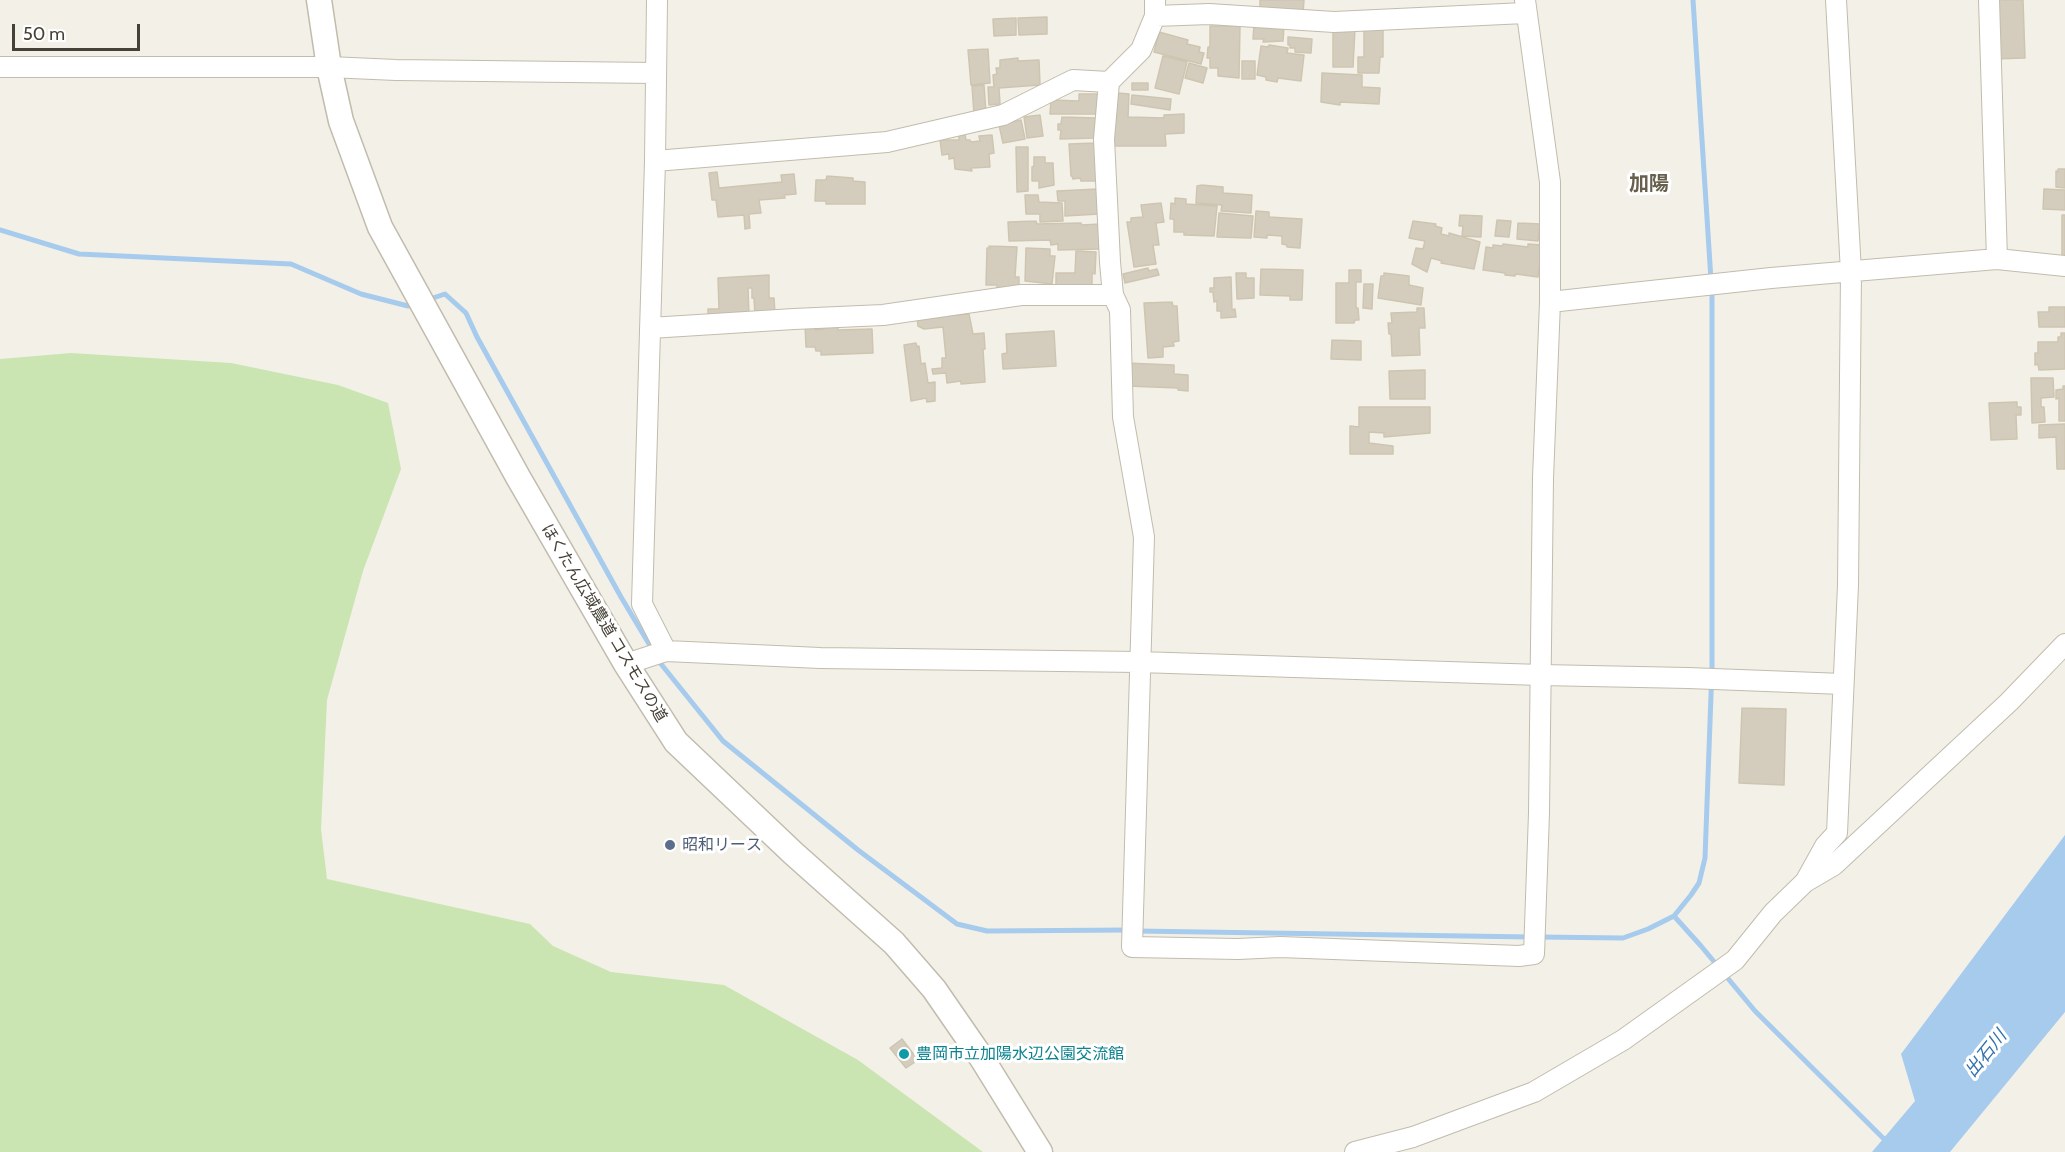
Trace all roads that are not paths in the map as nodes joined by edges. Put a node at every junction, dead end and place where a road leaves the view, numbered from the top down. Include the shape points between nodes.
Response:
1 (319, 0) edge
2 (657, 0) edge
3 (1836, 0) edge
4 (1989, 0) edge
5 (1525, 7) edge
6 (1155, 8) edge
7 (0, 67) edge
8 (329, 68) junction
9 (655, 73) junction
10 (1109, 82) junction
11 (655, 161) junction
12 (1997, 259) junction
13 (2065, 266) edge
14 (1851, 272) junction
15 (1113, 295) junction
16 (1550, 302) junction
17 (650, 328) junction
18 (2065, 644) edge
19 (666, 651) junction
20 (1139, 663) junction
21 (626, 664) junction
22 (1541, 675) junction
23 (1844, 684) junction
24 (1805, 882) junction
25 (1040, 1152) edge
26 (1355, 1152) edge

1 - 8 street, ほくたん広域農道 コスモスの道
2 - 9 street
3 - 14 street
4 - 12 street
5 - 6 street via 1334,22
5 - 16 street via 1550,182
6 - 10 street via 1141,50
7 - 8 street
8 - 9 street
8 - 21 street, ほくたん広域農道 コスモスの道 via 341,121 380,227
9 - 11 street
10 - 11 street via 1072,80 1003,116 887,142
10 - 15 street via 1104,139
11 - 17 street
12 - 13 street
12 - 14 street
14 - 16 street
14 - 23 street
15 - 17 street via 1021,295 883,315
15 - 20 street via 1120,310 1123,417 1144,537
16 - 22 street
17 - 19 street via 642,604
18 - 24 street via 2009,702 1834,865
19 - 20 street via 820,658
19 - 21 street
20 - 22 street
20 - 22 street via 1132,946 1534,954
21 - 25 street, ほくたん広域農道 コスモスの道 via 676,742 894,943 934,989
22 - 23 street
23 - 24 street via 1837,833
24 - 26 street via 1773,913 1735,960 1623,1040 1534,1092 1413,1137

